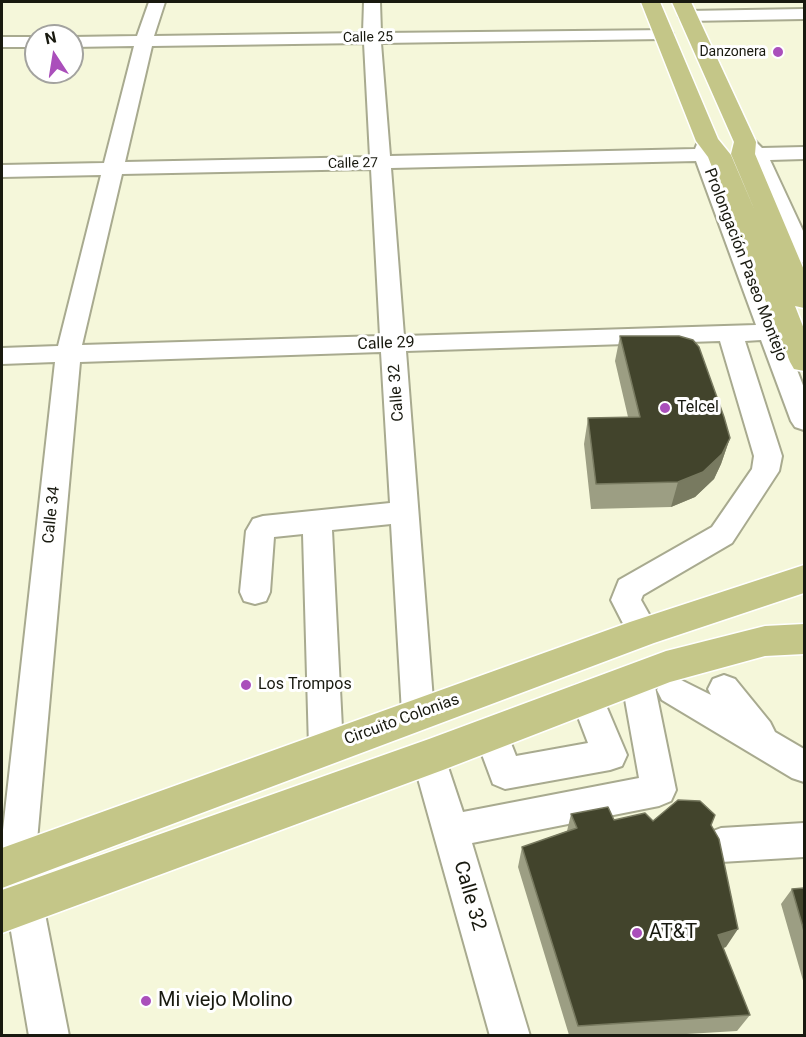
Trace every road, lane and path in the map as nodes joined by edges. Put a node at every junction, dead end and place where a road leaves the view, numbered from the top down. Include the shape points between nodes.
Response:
1 (157, 2) edge
2 (372, 2) edge
3 (650, 2) edge
4 (804, 14) edge
5 (687, 17) edge
6 (717, 33) dead end
7 (663, 34) junction
8 (372, 38) junction
9 (2, 42) edge
10 (24, 42) edge
11 (84, 42) edge
12 (144, 42) junction
13 (706, 148) junction
14 (751, 148) junction
15 (804, 153) edge
16 (381, 163) junction
17 (114, 169) junction
18 (2, 171) edge
19 (804, 256) edge
20 (804, 300) edge
21 (771, 332) junction
22 (730, 333) junction
23 (393, 344) junction
24 (68, 354) junction
25 (2, 356) edge
26 (804, 362) edge
27 (804, 421) edge
28 (404, 512) junction
29 (317, 522) junction
30 (804, 579) edge
31 (255, 592) dead end
32 (643, 632) junction
33 (804, 639) edge
34 (636, 677) junction
35 (724, 689) dead end
36 (673, 690) dead end
37 (586, 696) junction
38 (418, 713) junction
39 (491, 733) junction
40 (768, 745) junction
41 (326, 748) junction
42 (429, 757) junction
43 (804, 767) edge
44 (450, 831) junction
45 (804, 840) edge
46 (721, 845) edge
47 (9, 865) edge
48 (13, 908) edge
49 (49, 1035) edge
50 (510, 1035) edge

1 - 12 street, Calle 34
2 - 8 street, Calle 32
3 - 7 main road, Prolongación Paseo Montejo
4 - 5 street
5 - 6 street
5 - 14 main road
7 - 8 street, Calle 25
7 - 13 main road, Prolongación Paseo Montejo
8 - 12 street, Calle 25
8 - 16 street, Calle 32
9 - 10 street
11 - 12 street, Calle 25
12 - 17 street, Calle 34
13 - 16 street, Calle 27
13 - 21 street, Prolongación Paseo Montejo
13 - 26 main road, Prolongación Paseo Montejo via 719,155
14 - 15 street
14 - 19 street
14 - 20 main road via 743,154
16 - 17 street, Calle 27
16 - 23 street, Calle 32
17 - 18 street, Calle 27
17 - 24 street, Calle 34
21 - 22 street, Calle 29
21 - 27 street, Prolongación Paseo Montejo
22 - 23 street, Calle 29
22 - 32 street via 768,456 765,471 722,536 630,588 626,600
23 - 24 street, Calle 29
23 - 28 street, Calle 32
24 - 25 street, Calle 29
24 - 47 street, Calle 34
28 - 29 street
28 - 38 street, Calle 32
29 - 31 street via 263,526
29 - 41 street
30 - 32 main road, Circuito Colonias
32 - 38 main road, Circuito Colonias
33 - 34 main road via 765,641
34 - 37 main road
34 - 44 street via 659,790
35 - 40 street
36 - 40 street
37 - 39 main road
37 - 39 street via 610,755 505,773
38 - 41 main road, Circuito Colonias
39 - 42 main road
40 - 43 street
41 - 47 main road, Circuito Colonias
42 - 44 street, Calle 32
42 - 48 main road
44 - 50 street, Calle 32
45 - 46 street
47 - 48 street, Calle 34
48 - 49 street, Calle 34

